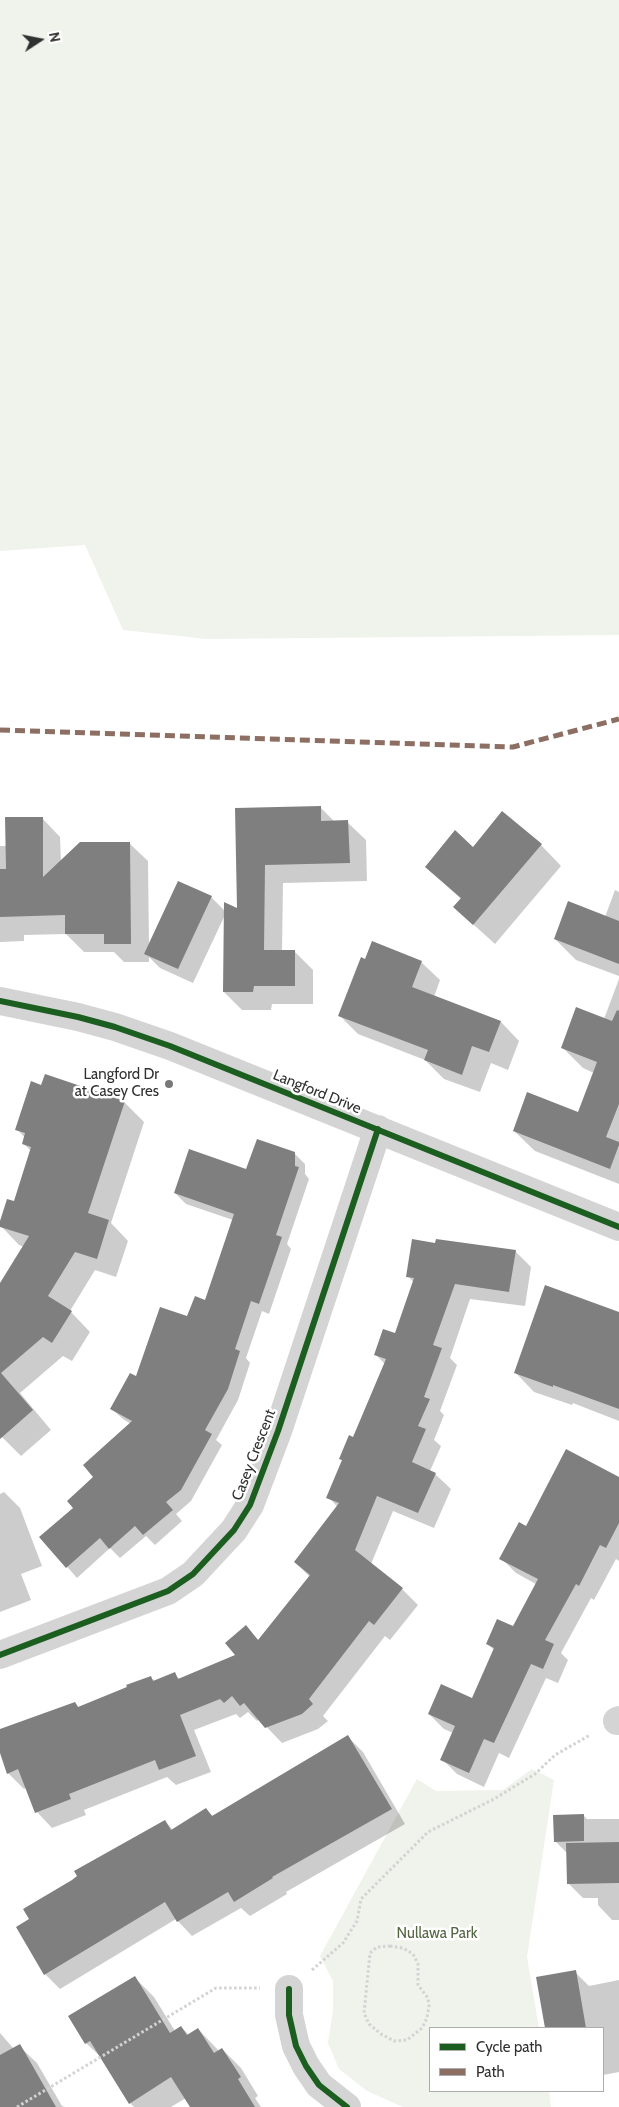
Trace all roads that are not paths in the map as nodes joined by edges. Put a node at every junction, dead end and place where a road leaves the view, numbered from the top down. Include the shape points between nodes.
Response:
1 (0, 1001) edge
2 (378, 1129) junction
3 (619, 1226) edge
4 (0, 1655) edge
5 (289, 1989) road end
6 (347, 2107) edge

1 - 2 street, Langford Drive via 124,1030
2 - 3 street, Langford Drive
2 - 4 street, Casey Crescent via 278,1431 250,1505 234,1530 193,1574 168,1591
5 - 6 street via 289,2015 300,2053 319,2086

